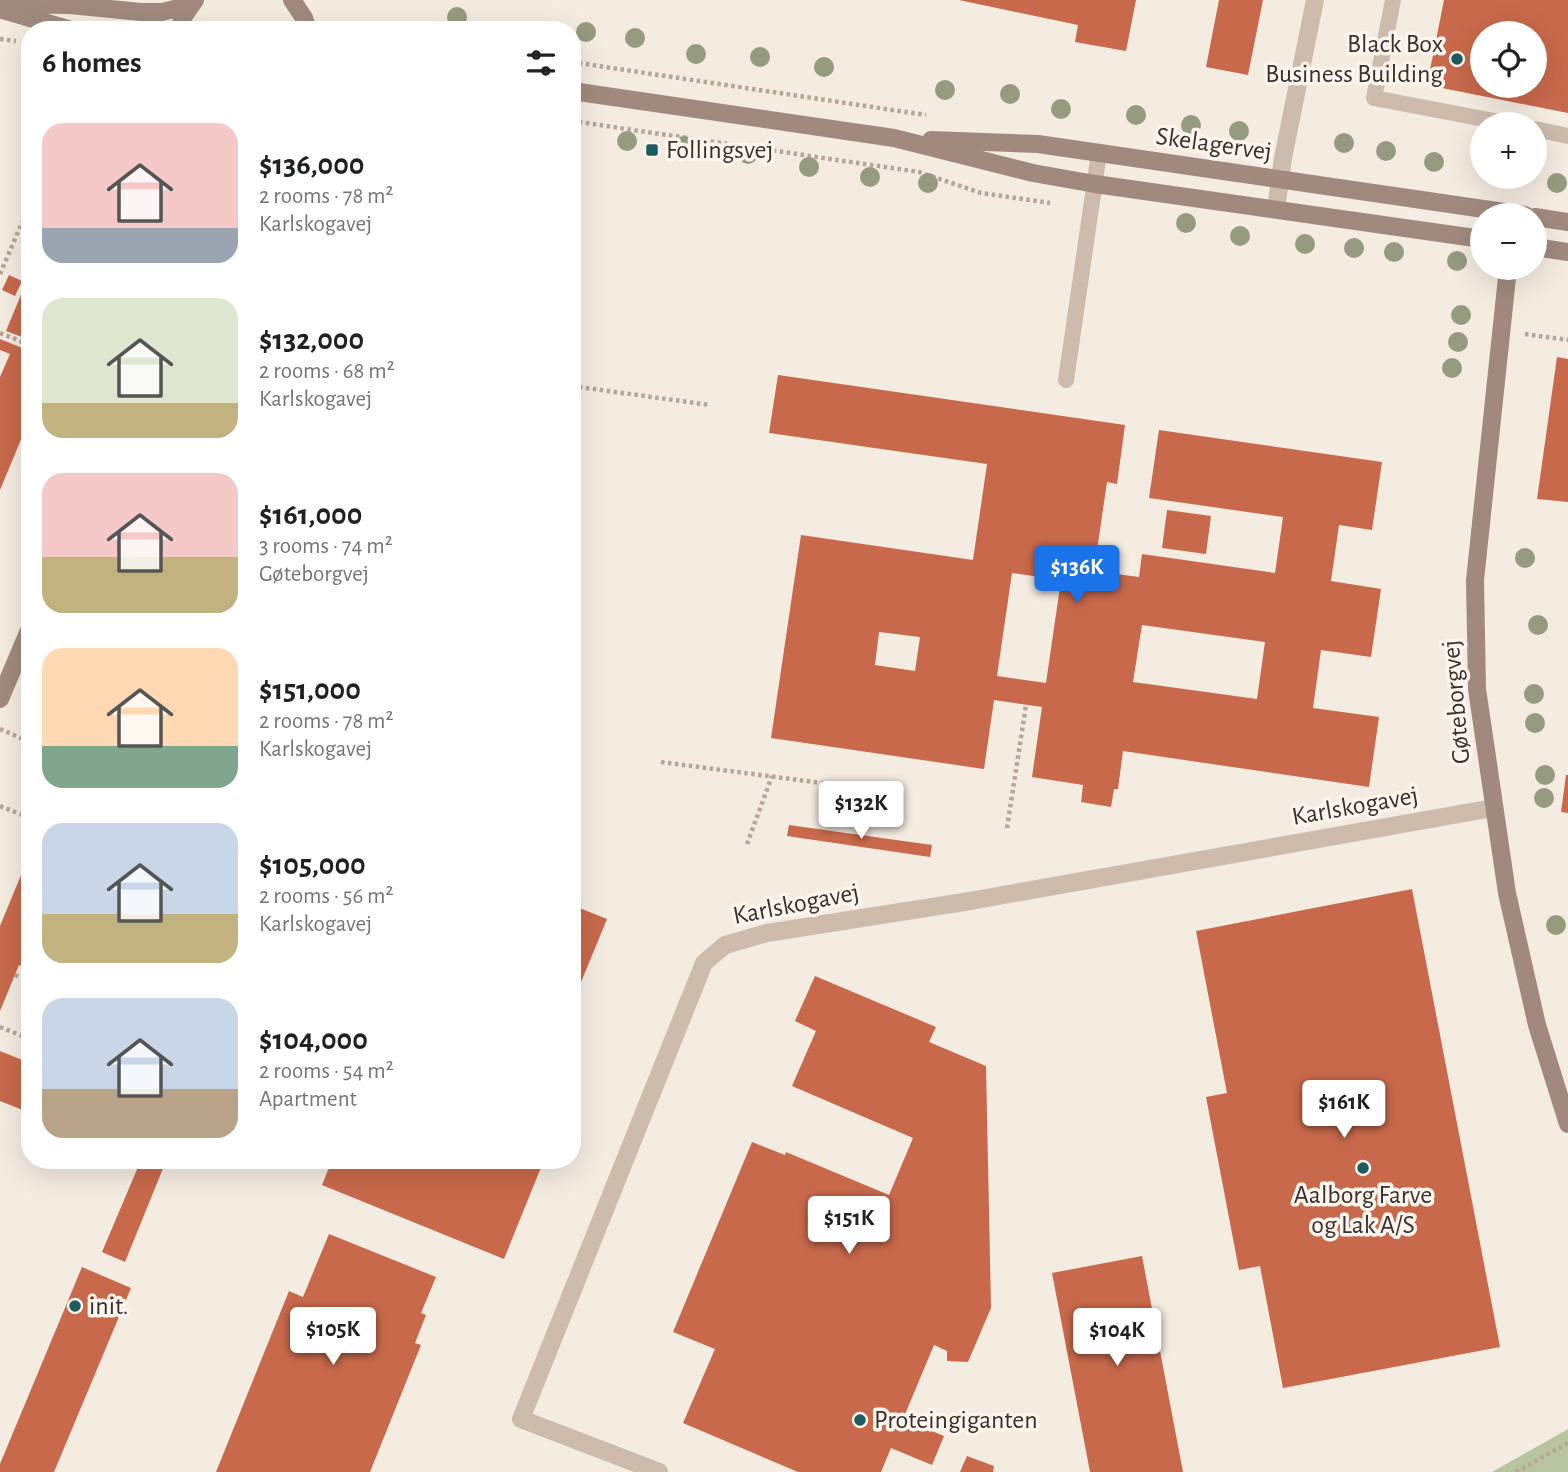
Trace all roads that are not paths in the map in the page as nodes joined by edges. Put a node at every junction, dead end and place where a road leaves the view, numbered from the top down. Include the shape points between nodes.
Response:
1 (292, 0) edge
2 (1315, 0) edge
3 (1393, 0) edge
4 (193, 2) edge
5 (0, 4) edge
6 (0, 9) edge
7 (41, 21) edge
8 (184, 21) edge
9 (305, 21) edge
10 (581, 91) edge
11 (1470, 116) edge
12 (1547, 131) edge
13 (1568, 135) edge
14 (894, 138) junction
15 (1098, 153) junction
16 (1280, 180) junction
17 (1095, 184) junction
18 (1470, 208) edge
19 (1276, 209) junction
20 (1547, 219) edge
21 (1568, 222) edge
22 (1470, 237) edge
23 (1547, 249) edge
24 (1568, 252) edge
25 (1506, 280) edge
26 (1066, 380) dead end
27 (21, 649) edge
28 (0, 699) edge
29 (1493, 808) junction
30 (1568, 1124) edge
31 (659, 1472) edge

1 - 9 street
2 - 16 street
3 - 11 lane via 1374,98
4 - 5 street via 162,12
4 - 8 street
6 - 7 street
10 - 14 street, Skelagervej
12 - 13 lane
14 - 15 street, Skelagervej via 1038,144
14 - 17 street, Skelagervej
15 - 16 street, Skelagervej
15 - 17 lane
16 - 18 street, Skelagervej
16 - 19 street
17 - 19 street, Skelagervej
17 - 26 lane
19 - 22 street, Skelagervej
20 - 21 street
23 - 24 street
25 - 29 street, Gøteborgvej via 1475,580 1477,689
27 - 28 street
29 - 30 street, Gøteborgvej via 1537,1025
29 - 31 street, Karlskogavej via 767,933 725,945 704,963 521,1419

